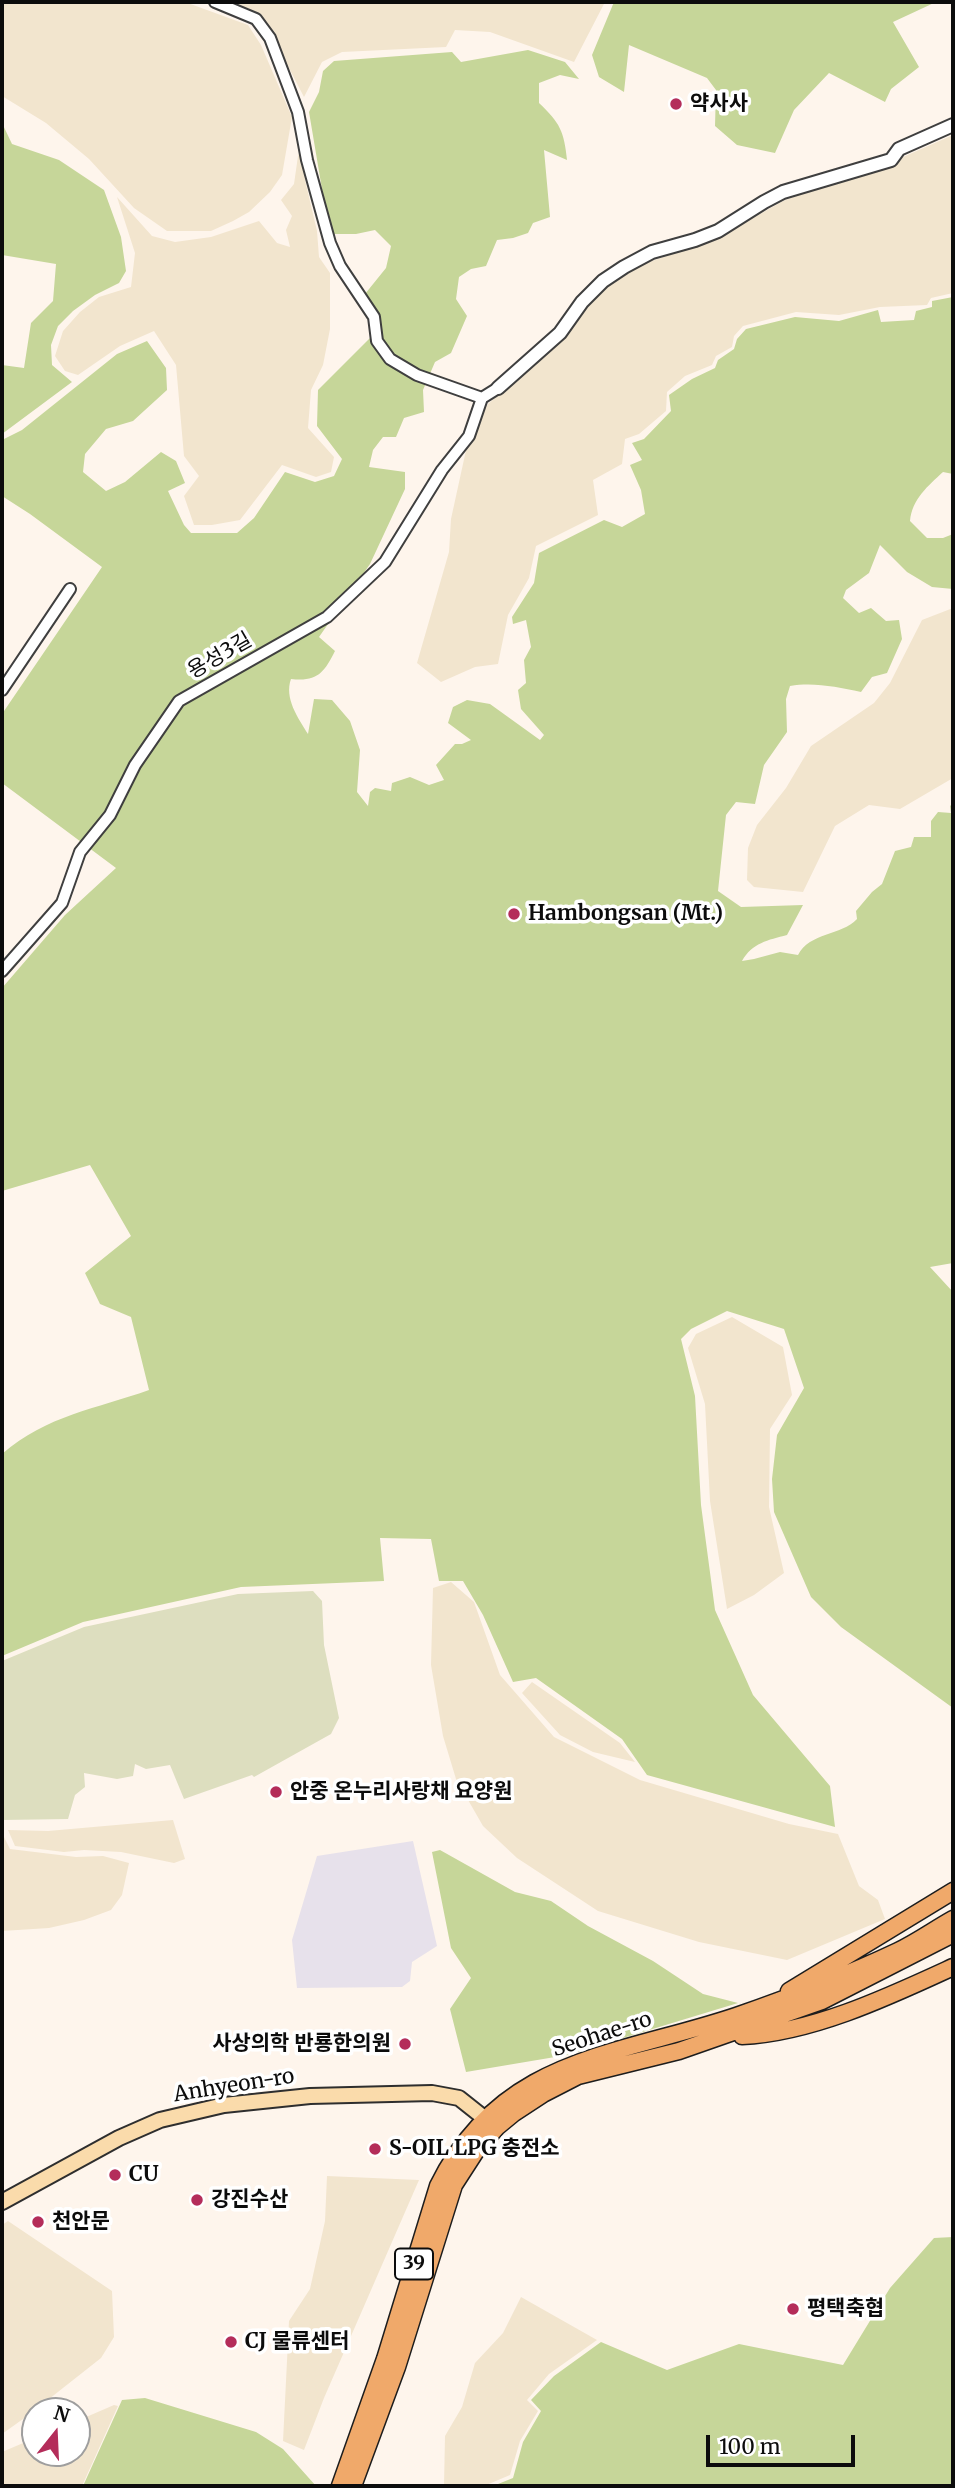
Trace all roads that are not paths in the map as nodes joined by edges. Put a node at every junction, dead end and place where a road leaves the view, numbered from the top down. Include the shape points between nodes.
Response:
1 (215, 2) edge
2 (953, 125) edge
3 (498, 388) joint
4 (482, 398) junction
5 (70, 589) dead end
6 (2, 690) edge
7 (2, 971) edge
8 (950, 1894) edge
9 (953, 1919) edge
10 (953, 1934) edge
11 (953, 1967) edge
12 (766, 2005) junction
13 (718, 2037) junction
14 (491, 2123) junction
15 (2, 2202) edge
16 (397, 2367) junction
17 (362, 2419) junction
18 (330, 2486) edge
19 (340, 2486) edge
20 (353, 2486) edge
21 (363, 2486) edge

1 - 4 street via 256,19 270,38 298,112 330,243 374,317 377,341 390,359 417,375
2 - 3 street via 899,149 891,160 783,192 718,231 652,252 624,267 603,281 560,333
3 - 4 street
4 - 7 street, 용성3길 via 469,436 384,562 327,617 179,701 135,765 110,815 80,852 62,904
5 - 6 street
8 - 12 main road
9 - 12 main road, Seohae-ro / 39 via 900,1950
10 - 13 main road, Seohae-ro / 39 via 822,2001
11 - 13 main road via 840,2014 788,2029
12 - 14 main road, Seohae-ro / 39 via 565,2066 533,2082
13 - 14 main road, Seohae-ro / 39 via 579,2077
14 - 15 main road, Anhyeon-ro via 459,2098 432,2092 310,2096 224,2105 160,2120
14 - 16 main road, Seohae-ro / 39 via 454,2185
14 - 17 main road, Seohae-ro / 39 via 451,2162 438,2186
16 - 20 main road, Seohae-ro / 39
16 - 21 main road
17 - 18 main road
17 - 19 main road, Seohae-ro / 39

